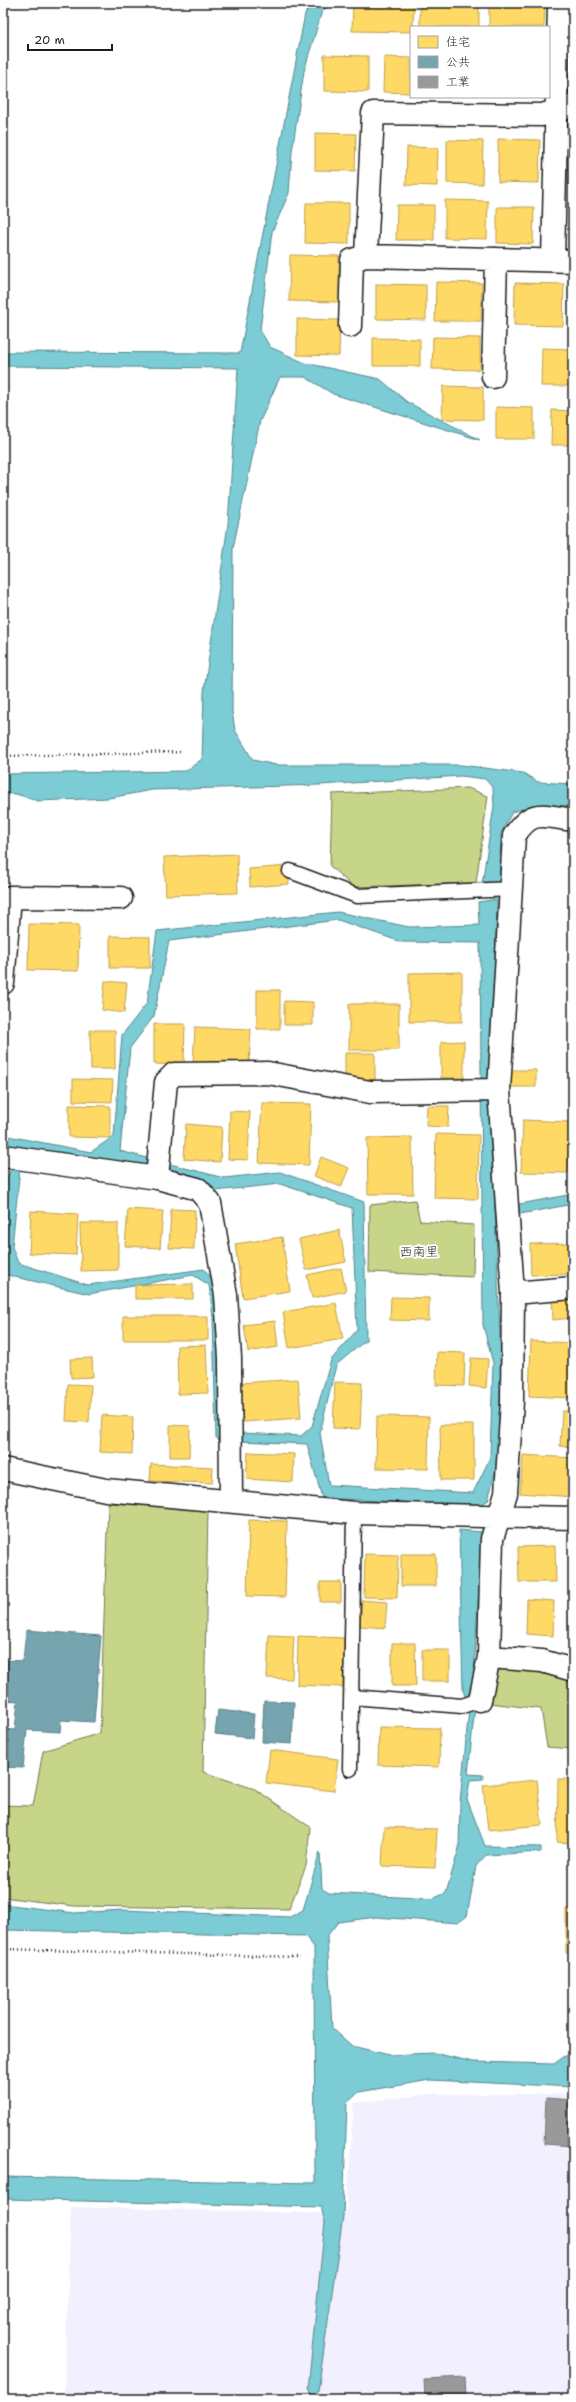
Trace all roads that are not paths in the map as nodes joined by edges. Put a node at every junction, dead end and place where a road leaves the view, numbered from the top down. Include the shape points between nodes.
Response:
1 (559, 3) edge
2 (565, 108) edge
3 (366, 256) junction
4 (496, 259) junction
5 (563, 260) edge
6 (350, 326) dead end
7 (494, 376) dead end
8 (573, 820) edge
9 (290, 871) dead end
10 (511, 889) junction
11 (121, 898) dead end
12 (3, 983) edge
13 (499, 1090) junction
14 (3, 1156) edge
15 (158, 1169) junction
16 (573, 1288) edge
17 (513, 1293) junction
18 (3, 1469) edge
19 (231, 1502) junction
20 (354, 1512) junction
21 (500, 1516) junction
22 (573, 1518) edge
23 (489, 1657) junction
24 (573, 1670) edge
25 (352, 1697) junction
26 (471, 1703) joint
27 (350, 1769) dead end

1 - 2 street
2 - 3 street via 542,115 373,113
2 - 5 street
3 - 4 street
3 - 6 street via 352,260
4 - 5 street
4 - 7 street
8 - 10 street via 538,815 524,821 514,836
9 - 10 lane via 357,896
10 - 13 street
11 - 12 street via 10,897
13 - 15 street via 370,1092 268,1073 174,1074 166,1082
13 - 17 street
14 - 15 street
15 - 19 street via 198,1189 210,1203 226,1294 230,1358
16 - 17 street
17 - 21 street via 512,1402 506,1493
18 - 19 street via 106,1490
19 - 20 street
20 - 21 street
20 - 25 lane
21 - 22 street
21 - 23 street via 492,1539
23 - 24 street via 542,1661
23 - 26 street
25 - 26 lane
25 - 27 lane

